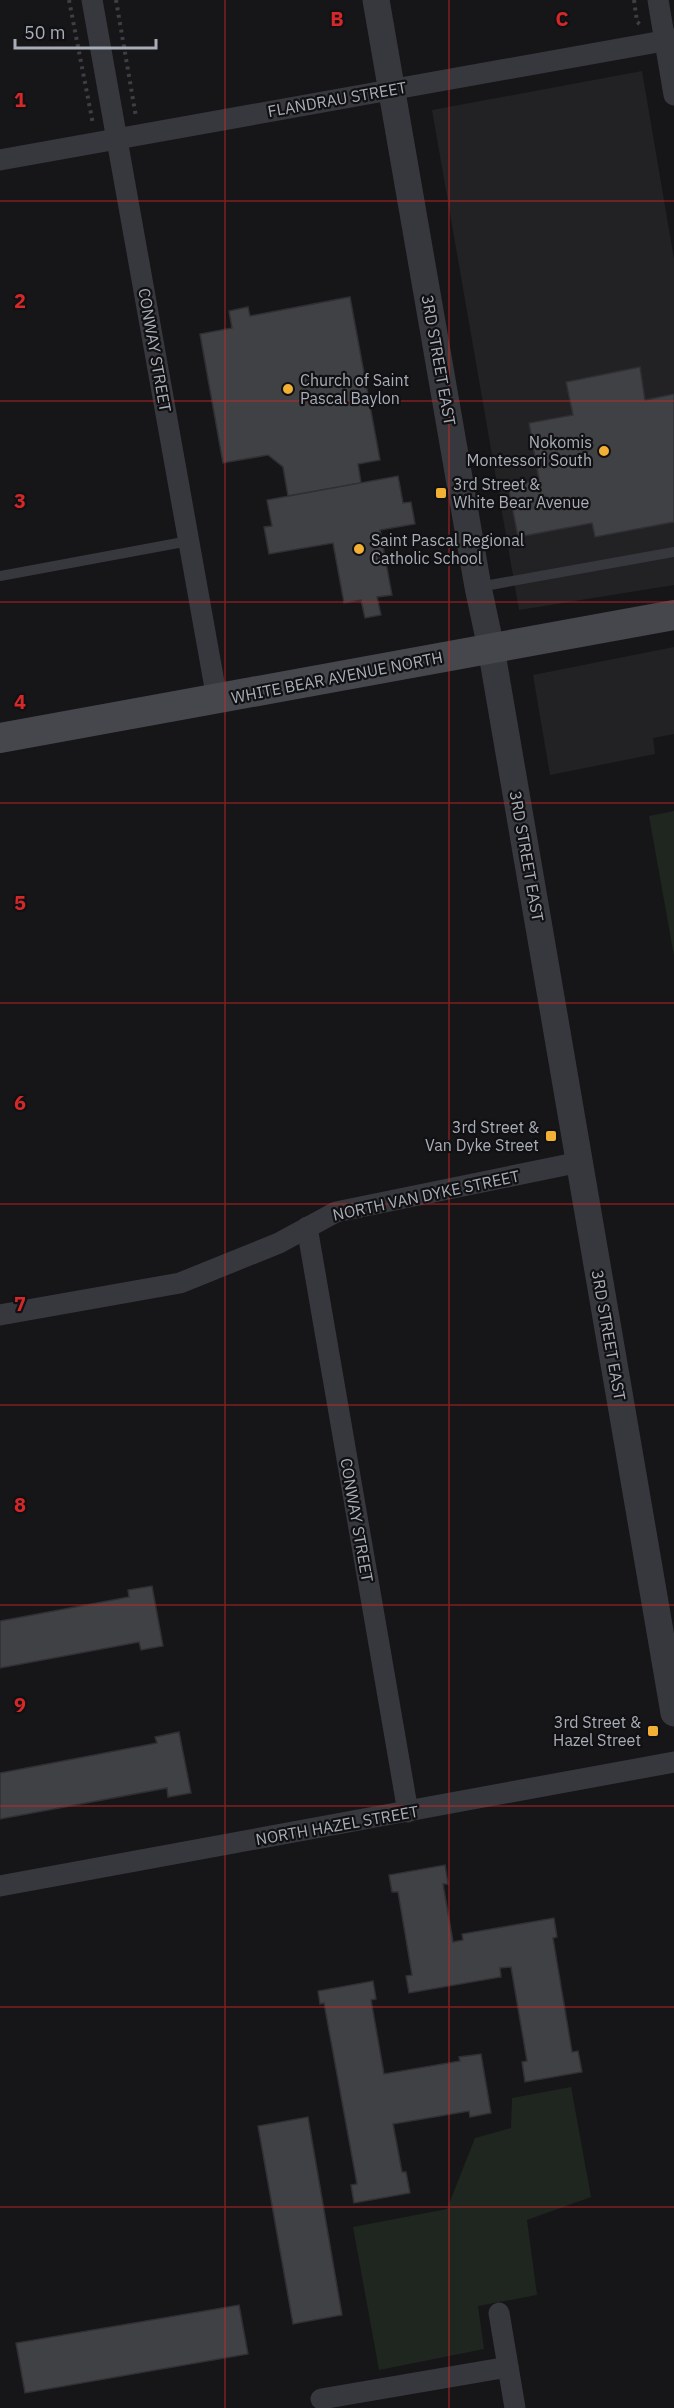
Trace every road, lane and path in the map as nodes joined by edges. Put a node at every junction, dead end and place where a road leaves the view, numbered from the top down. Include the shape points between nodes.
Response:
1 (69, 0) edge
2 (92, 0) edge
3 (116, 0) edge
4 (376, 0) edge
5 (634, 0) edge
6 (658, 0) edge
7 (641, 25) dead end
8 (669, 40) edge
9 (391, 90) junction
10 (674, 95) edge
11 (132, 120) dead end
12 (93, 125) dead end
13 (117, 139) junction
14 (0, 160) edge
15 (189, 542) junction
16 (674, 552) edge
17 (0, 576) edge
18 (478, 587) junction
19 (674, 615) edge
20 (492, 648) junction
21 (217, 699) junction
22 (0, 738) edge
23 (580, 1162) junction
24 (307, 1227) junction
25 (0, 1315) edge
26 (674, 1713) edge
27 (674, 1762) edge
28 (408, 1812) junction
29 (0, 1886) edge
30 (499, 2313) dead end
31 (508, 2367) junction
32 (321, 2399) dead end
33 (516, 2408) edge

1 - 12 path
2 - 13 street, CONWAY STREET
3 - 11 path via 136,117
4 - 9 street, 3RD STREET EAST
5 - 7 path via 637,22
6 - 8 street
8 - 9 street, FLANDRAU STREET
8 - 10 street
9 - 13 street, FLANDRAU STREET
9 - 18 street, 3RD STREET EAST
13 - 14 street, FLANDRAU STREET
13 - 15 street, CONWAY STREET
15 - 17 lane
15 - 21 street, CONWAY STREET
16 - 18 lane
18 - 20 street, 3RD STREET EAST
19 - 20 main road, WHITE BEAR AVENUE NORTH
20 - 21 main road, WHITE BEAR AVENUE NORTH
20 - 23 street, 3RD STREET EAST
21 - 22 main road, WHITE BEAR AVENUE NORTH
23 - 24 street, NORTH VAN DYKE STREET via 336,1212
23 - 26 street, 3RD STREET EAST
24 - 25 street, NORTH VAN DYKE STREET via 279,1243 180,1283
24 - 28 street, CONWAY STREET
27 - 28 street, NORTH HAZEL STREET
28 - 29 street, NORTH HAZEL STREET
30 - 31 street
31 - 32 street
31 - 33 street

